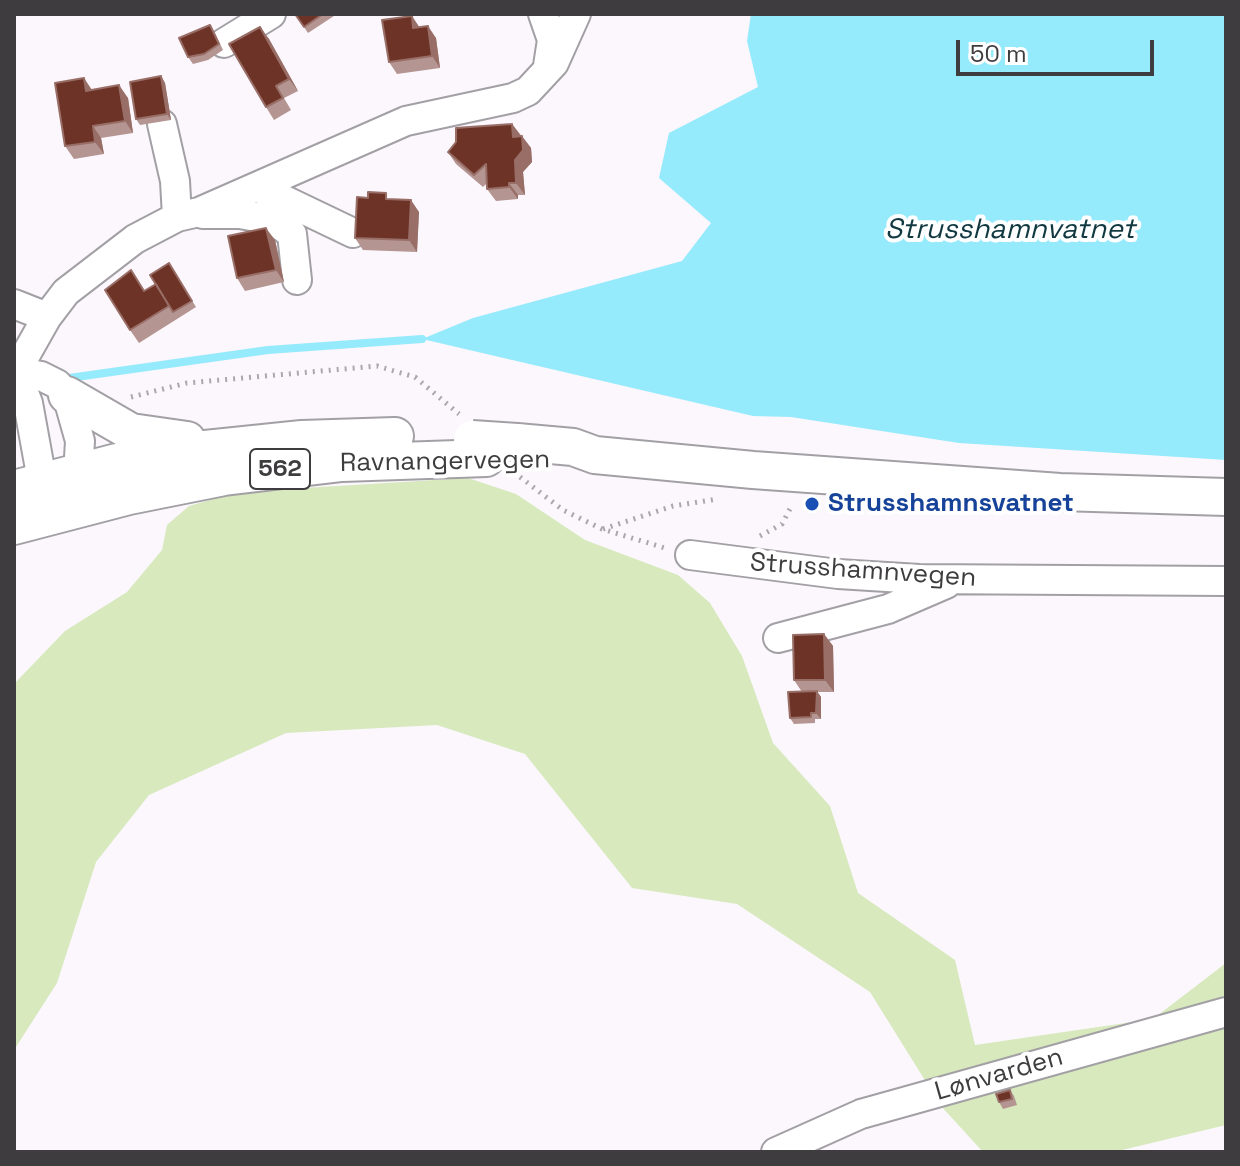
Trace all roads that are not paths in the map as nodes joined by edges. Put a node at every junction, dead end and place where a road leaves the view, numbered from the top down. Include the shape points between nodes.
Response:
1 (271, 14) edge
2 (543, 14) edge
3 (576, 14) edge
4 (224, 43) dead end
5 (548, 71) junction
6 (162, 124) edge
7 (257, 187) junction
8 (188, 214) junction
9 (353, 233) edge
10 (297, 280) dead end
11 (14, 304) edge
12 (41, 329) junction
13 (15, 371) edge
14 (67, 395) junction
15 (244, 444) junction
16 (496, 449) junction
17 (78, 471) junction
18 (28, 484) edge
19 (1226, 497) edge
20 (77, 508) junction
21 (14, 526) edge
22 (690, 555) road end
23 (949, 580) junction
24 (1226, 581) edge
25 (778, 638) dead end
26 (1226, 1012) edge
27 (776, 1152) edge

1 - 4 street
2 - 5 street via 552,40
3 - 5 street
5 - 7 street via 513,98 406,121
6 - 8 street
7 - 8 street
7 - 9 street
8 - 10 street via 273,220 292,234
8 - 12 street via 135,239 88,273
11 - 12 street
12 - 13 street
13 - 14 street via 41,376
13 - 18 street via 28,403
14 - 15 main road, 562 via 131,432
14 - 17 street via 80,441
15 - 16 main road, Ravnangervegen / 562 via 354,437
15 - 17 main road, Ravnangervegen / 562
16 - 19 main road, Ravnangervegen / 562 via 573,447 595,455 753,470 1060,492
16 - 20 main road, Ravnangervegen / 562 via 283,469
17 - 18 main road, Ravnangervegen / 562
17 - 20 street
18 - 20 street
20 - 21 main road, Ravnangervegen / 562
22 - 23 street, Strusshamnvegen via 838,574
23 - 24 street, Strusshamnvegen
23 - 25 street via 888,609
26 - 27 street, Lønvarden via 861,1114

